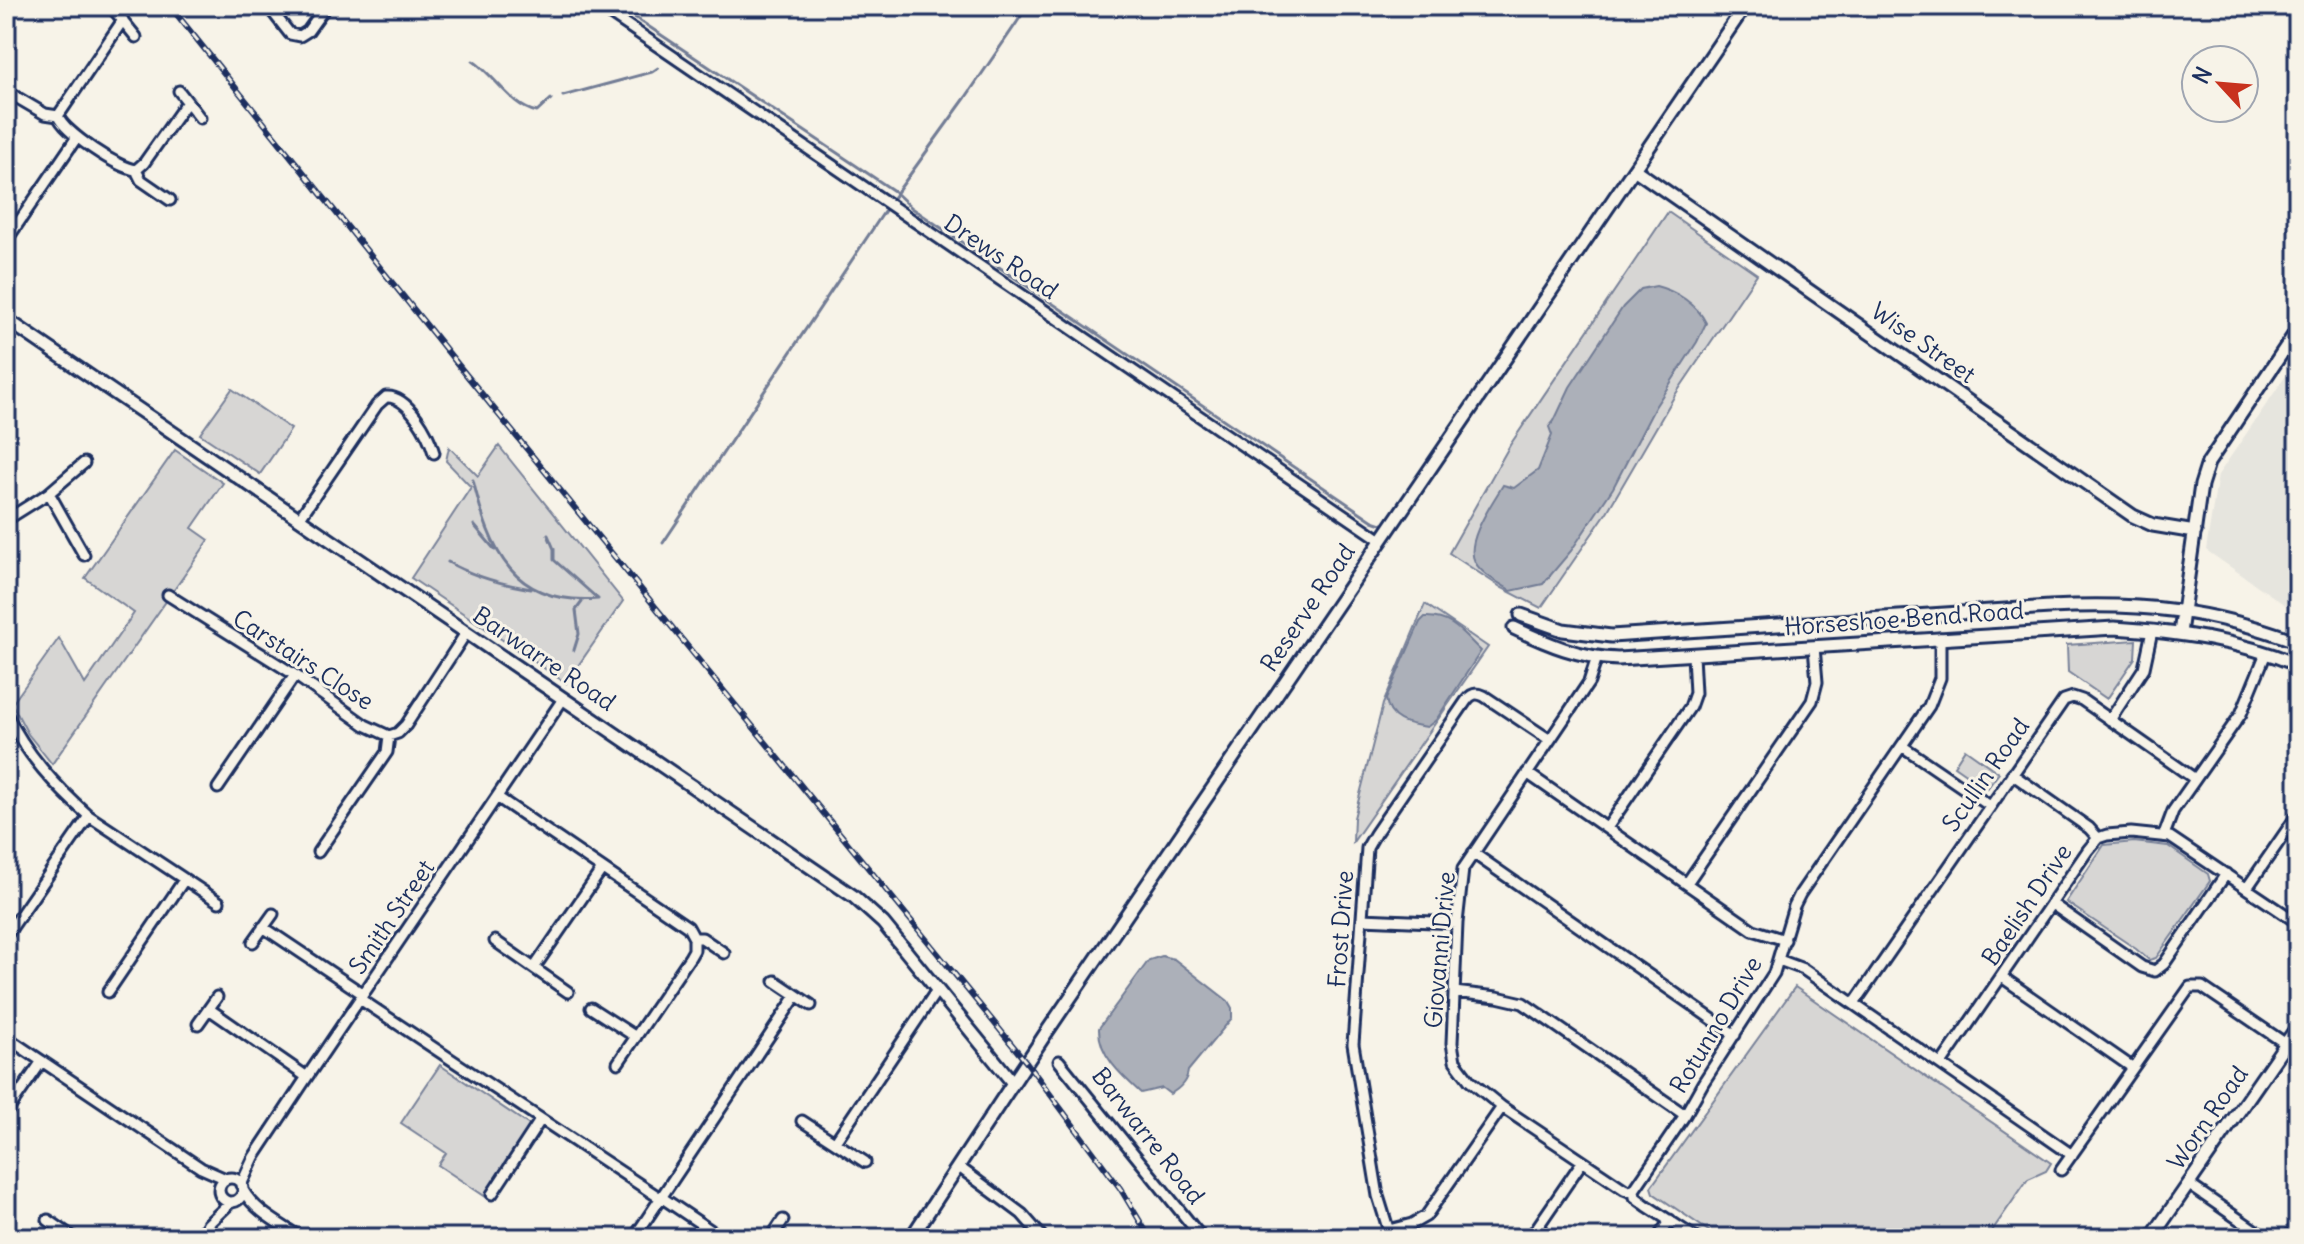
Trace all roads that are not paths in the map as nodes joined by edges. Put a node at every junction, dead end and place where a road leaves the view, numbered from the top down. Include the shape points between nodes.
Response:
1 (111, 6) edge
2 (268, 6) edge
3 (326, 6) edge
4 (599, 6) edge
5 (1745, 6) edge
6 (123, 20) junction
7 (136, 37) dead end
8 (179, 91) dead end
9 (11, 94) dead end
10 (187, 102) junction
11 (58, 116) junction
12 (200, 118) dead end
13 (77, 137) junction
14 (1634, 169) junction
15 (136, 170) junction
16 (170, 200) dead end
17 (6, 241) edge
18 (6, 319) edge
19 (2298, 329) edge
20 (434, 453) dead end
21 (84, 463) dead end
22 (49, 493) junction
23 (299, 519) junction
24 (6, 520) edge
25 (2195, 532) junction
26 (1381, 540) junction
27 (84, 555) dead end
28 (168, 595) dead end
29 (2183, 610) junction
30 (1521, 615) dead end
31 (1939, 615) junction
32 (1514, 628) dead end
33 (2152, 631) junction
34 (1692, 632) junction
35 (2273, 632) junction
36 (466, 633) junction
37 (2180, 633) junction
38 (1599, 635) junction
39 (1940, 638) junction
40 (2298, 642) edge
41 (1814, 647) junction
42 (2266, 653) junction
43 (1693, 655) junction
44 (1597, 657) junction
45 (2298, 665) edge
46 (295, 675) junction
47 (563, 699) junction
48 (6, 713) edge
49 (2110, 720) junction
50 (389, 736) junction
51 (1550, 740) junction
52 (1902, 746) junction
53 (1527, 773) junction
54 (2012, 774) junction
55 (2195, 779) junction
56 (218, 788) dead end
57 (497, 797) junction
58 (1990, 806) junction
59 (2298, 814) edge
60 (89, 816) junction
61 (1607, 828) junction
62 (2164, 835) junction
63 (2098, 838) junction
64 (318, 852) dead end
65 (1473, 853) junction
66 (602, 869) junction
67 (2226, 874) junction
68 (184, 880) junction
69 (1687, 883) junction
70 (2247, 888) junction
71 (219, 902) dead end
72 (2052, 904) junction
73 (273, 914) dead end
74 (1362, 919) junction
75 (1457, 923) junction
76 (2298, 923) edge
77 (263, 927) junction
78 (6, 936) edge
79 (694, 938) junction
80 (1785, 940) junction
81 (495, 941) dead end
82 (253, 942) dead end
83 (724, 953) dead end
84 (1779, 960) junction
85 (534, 968) junction
86 (2002, 977) junction
87 (775, 981) dead end
88 (937, 990) junction
89 (108, 992) dead end
90 (568, 992) dead end
91 (1454, 992) junction
92 (362, 996) junction
93 (796, 996) junction
94 (217, 997) dead end
95 (1854, 1004) junction
96 (811, 1005) dead end
97 (591, 1008) dead end
98 (209, 1009) junction
99 (198, 1024) dead end
100 (2298, 1026) edge
101 (1735, 1035) junction
102 (6, 1037) edge
103 (636, 1037) junction
104 (2286, 1044) junction
105 (42, 1061) junction
106 (1059, 1061) dead end
107 (618, 1063) dead end
108 (1941, 1064) junction
109 (2133, 1068) junction
110 (307, 1077) junction
111 (1013, 1083) junction
112 (1502, 1107) junction
113 (6, 1113) edge
114 (1685, 1115) junction
115 (541, 1119) junction
116 (802, 1121) dead end
117 (835, 1142) junction
118 (2072, 1155) junction
119 (254, 1157) junction
120 (865, 1162) dead end
121 (1582, 1162) junction
122 (959, 1167) junction
123 (201, 1168) junction
124 (2061, 1170) dead end
125 (228, 1178) junction
126 (2188, 1184) junction
127 (242, 1188) junction
128 (219, 1190) junction
129 (1634, 1190) junction
130 (492, 1194) dead end
131 (660, 1198) junction
132 (233, 1202) junction
133 (258, 1209) junction
134 (48, 1220) dead end
135 (783, 1220) dead end
136 (1670, 1220) junction
137 (2298, 1223) edge
138 (208, 1224) junction
139 (1390, 1234) edge
140 (2154, 1234) dead end
141 (62, 1235) edge
142 (74, 1238) edge
143 (200, 1238) edge
144 (301, 1238) edge
145 (634, 1238) edge
146 (722, 1238) edge
147 (771, 1238) edge
148 (911, 1238) edge
149 (1043, 1238) edge
150 (1202, 1238) edge
151 (1530, 1238) edge
152 (1658, 1238) edge
153 (1696, 1238) edge
154 (2266, 1238) edge
155 (2288, 1238) edge

1 - 6 street
2 - 3 street via 290,34 300,36
4 - 26 street, Drews Road
5 - 14 street, Reserve Road
6 - 7 street
6 - 11 street
8 - 10 street
9 - 11 street
10 - 12 street
10 - 15 street
11 - 13 street
13 - 15 street via 126,169
13 - 17 street
14 - 25 street, Wise Street via 2133,516
14 - 26 street, Reserve Road
15 - 16 street via 141,180
18 - 23 street, Barwarre Road
19 - 25 street via 2208,463
20 - 23 street via 404,403 386,397
21 - 22 street
22 - 24 street
22 - 27 street
23 - 36 street, Barwarre Road
25 - 29 street
26 - 111 street, Reserve Road
28 - 46 street, Carstairs Close
29 - 31 street, Horseshoe Bend Road via 2096,605
29 - 35 street, Horseshoe Bend Road
29 - 37 street
30 - 38 street, Horseshoe Bend Road via 1563,630
31 - 34 street, Horseshoe Bend Road
31 - 39 street
32 - 44 street, Horseshoe Bend Road
33 - 37 street, Horseshoe Bend Road
33 - 39 street, Horseshoe Bend Road via 2114,628
33 - 49 street via 2142,672
34 - 38 street, Horseshoe Bend Road
34 - 43 street
35 - 40 street, Horseshoe Bend Road
35 - 42 street
36 - 47 street, Barwarre Road
36 - 50 street, Carstairs Close via 406,725
37 - 42 street, Horseshoe Bend Road
38 - 44 street
39 - 41 street, Horseshoe Bend Road
39 - 52 street, Rotunno Drive via 1937,690
41 - 43 street, Horseshoe Bend Road
41 - 69 street via 1814,697
42 - 45 street, Horseshoe Bend Road
42 - 55 street via 2241,714
43 - 44 street, Horseshoe Bend Road
43 - 61 street via 1695,693 1690,707
44 - 51 street, Giovanni Drive via 1589,682
46 - 50 street, Carstairs Close
46 - 56 street
47 - 57 street, Smith Street
47 - 88 street, Barwarre Road via 853,896 883,923
48 - 60 street via 34,760
49 - 54 street, Scullin Road via 2080,699 2067,698
49 - 55 street, Scullin Road
50 - 64 street via 387,752
51 - 53 street, Giovanni Drive
51 - 74 street, Frost Drive via 1484,696 1470,696 1370,842
52 - 58 street
52 - 80 street, Rotunno Drive via 1797,900
53 - 61 street
53 - 65 street, Giovanni Drive
54 - 58 street, Scullin Road
54 - 63 street
55 - 62 street via 2171,814
57 - 66 street
57 - 92 street, Smith Street
58 - 95 street, Scullin Road
59 - 70 street
60 - 68 street
60 - 78 street
61 - 69 street
62 - 63 street, Baelish Drive
62 - 67 street, Baelish Drive
63 - 72 street, Baelish Drive
65 - 75 street, Giovanni Drive via 1461,879
65 - 101 street
66 - 79 street via 688,927
66 - 85 street
67 - 70 street, Baelish Drive
67 - 72 street via 2155,971
68 - 71 street
68 - 89 street
69 - 80 street via 1756,932
70 - 76 street, Baelish Drive
72 - 86 street, Baelish Drive
73 - 77 street
74 - 75 street
74 - 139 street, Frost Drive via 1354,1053 1378,1196
75 - 91 street, Giovanni Drive
77 - 82 street
77 - 92 street
79 - 83 street
79 - 103 street via 690,957
80 - 84 street, Rotunno Drive
81 - 85 street
84 - 95 street via 1799,967
84 - 101 street, Rotunno Drive
85 - 90 street
86 - 108 street, Baelish Drive
86 - 109 street
87 - 93 street
88 - 111 street, Barwarre Road
88 - 117 street
91 - 112 street, Giovanni Drive via 1455,1061
91 - 114 street via 1523,1003
92 - 110 street, Smith Street
92 - 115 street
93 - 96 street
93 - 131 street
94 - 98 street
95 - 108 street
97 - 103 street
98 - 99 street
98 - 110 street
100 - 104 street, Worn Road
101 - 114 street, Rotunno Drive
102 - 105 street
103 - 107 street
104 - 109 street via 2205,988 2192,986
104 - 126 street, Worn Road
105 - 113 street
105 - 123 street
106 - 150 street, Barwarre Road
108 - 118 street
109 - 118 street
110 - 119 street, Smith Street
111 - 122 street, Reserve Road
112 - 121 street, Giovanni Drive
112 - 139 street via 1426,1216
114 - 129 street, Rotunno Drive
115 - 130 street
115 - 131 street
116 - 117 street
117 - 120 street
118 - 124 street
119 - 125 street, Smith Street
119 - 127 street, Smith Street
121 - 129 street, Giovanni Drive
121 - 151 street
122 - 148 street, Reserve Road
122 - 149 street via 1022,1214
123 - 125 street
123 - 128 street
125 - 127 street
125 - 128 street
126 - 140 street, Worn Road
126 - 154 street
127 - 132 street
127 - 133 street
128 - 132 street via 222,1198
128 - 138 street
129 - 136 street via 1635,1197
131 - 145 street
131 - 146 street
132 - 133 street
132 - 138 street
133 - 144 street
134 - 141 street
135 - 147 street
136 - 152 street
136 - 153 street
137 - 155 street
138 - 143 street
141 - 142 street

